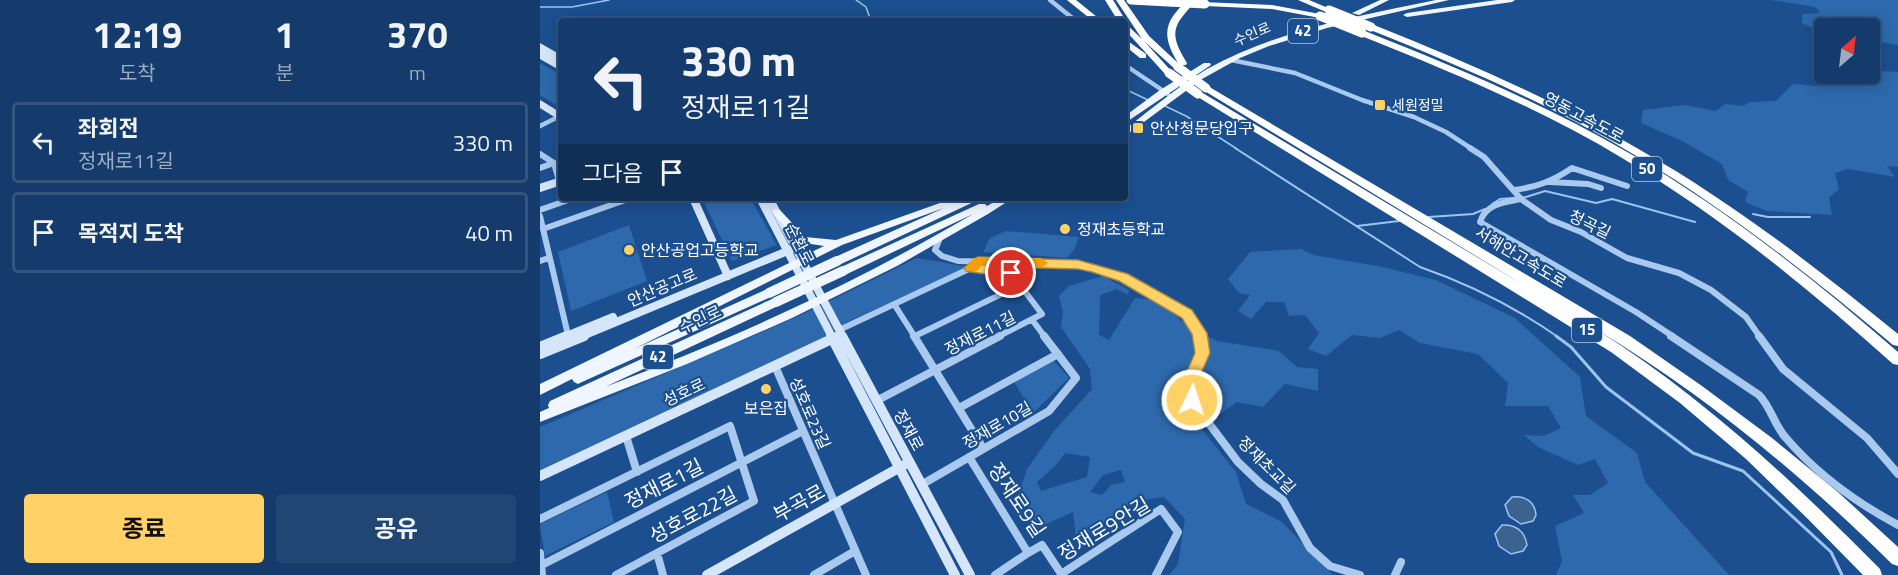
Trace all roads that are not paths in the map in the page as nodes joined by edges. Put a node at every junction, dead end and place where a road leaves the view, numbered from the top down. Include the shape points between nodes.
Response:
1 (1050, 0) edge
2 (1071, 0) edge
3 (1109, 0) edge
4 (1120, 0) edge
5 (1131, 0) edge
6 (1193, 0) edge
7 (1281, 0) edge
8 (1302, 0) edge
9 (1308, 0) edge
10 (1386, 0) edge
11 (1419, 0) edge
12 (1446, 0) edge
13 (1506, 0) edge
14 (1512, 0) edge
15 (1329, 10) junction
16 (1356, 13) junction
17 (1320, 16) junction
18 (1072, 18) edge
19 (1094, 18) edge
20 (1120, 18) edge
21 (1366, 26) junction
22 (1128, 28) edge
23 (1128, 44) edge
24 (540, 47) edge
25 (540, 55) edge
26 (558, 57) edge
27 (1231, 60) junction
28 (558, 65) edge
29 (1180, 65) junction
30 (1128, 67) edge
31 (1169, 74) junction
32 (1202, 91) junction
33 (1161, 93) junction
34 (1171, 98) junction
35 (540, 104) edge
36 (558, 115) edge
37 (558, 118) edge
38 (1128, 118) edge
39 (540, 126) edge
40 (1128, 131) edge
41 (540, 154) edge
42 (554, 163) junction
43 (540, 168) edge
44 (558, 175) edge
45 (558, 182) edge
46 (1550, 182) junction
47 (1627, 186) dead end
48 (540, 188) edge
49 (1601, 188) dead end
50 (1514, 190) junction
51 (1521, 199) junction
52 (566, 201) edge
53 (623, 201) edge
54 (695, 201) edge
55 (762, 201) edge
56 (770, 201) edge
57 (955, 201) edge
58 (968, 201) edge
59 (994, 201) edge
60 (1003, 201) edge
61 (540, 210) edge
62 (777, 212) junction
63 (540, 216) edge
64 (543, 230) junction
65 (940, 238) junction
66 (838, 243) junction
67 (790, 248) junction
68 (549, 258) junction
69 (540, 261) edge
70 (978, 262) junction
71 (798, 263) junction
72 (971, 268) junction
73 (727, 273) junction
74 (1020, 285) junction
75 (773, 297) junction
76 (819, 301) junction
77 (894, 304) junction
78 (1033, 321) junction
79 (837, 334) junction
80 (568, 335) junction
81 (915, 336) junction
82 (1898, 341) edge
83 (540, 347) edge
84 (540, 354) edge
85 (1058, 354) junction
86 (1898, 360) edge
87 (775, 366) junction
88 (936, 370) junction
89 (540, 390) edge
90 (540, 396) edge
91 (876, 401) junction
92 (959, 408) junction
93 (540, 411) edge
94 (540, 417) edge
95 (803, 431) junction
96 (626, 436) junction
97 (983, 448) junction
98 (969, 457) junction
99 (742, 462) junction
100 (905, 465) junction
101 (637, 472) junction
102 (1898, 474) edge
103 (540, 476) edge
104 (921, 485) junction
105 (835, 503) junction
106 (540, 519) edge
107 (1898, 525) edge
108 (855, 551) junction
109 (540, 553) edge
110 (657, 553) junction
111 (1028, 553) junction
112 (1896, 556) edge
113 (1401, 562) dead end
114 (540, 566) edge
115 (1062, 574) edge
116 (1873, 574) edge
117 (542, 575) edge
118 (615, 575) edge
119 (663, 575) edge
120 (707, 575) edge
121 (814, 575) edge
122 (866, 575) edge
123 (955, 575) edge
124 (970, 575) edge
125 (995, 575) edge
126 (1156, 575) edge
127 (1360, 575) edge
128 (1395, 575) edge

1 - 18 street
2 - 19 highway
3 - 20 highway
4 - 29 highway, 서해안고속도로 / 15 via 1146,38
5 - 17 highway, bridge via 1263,6
6 - 29 highway via 1178,14 1170,29
7 - 17 highway, 영동고속도로 / 50
8 - 15 highway, 영동고속도로 / 50
9 - 15 highway
10 - 16 main road
11 - 16 main road, 수인로 / 42
12 - 21 main road, 수인로 / 42
13 - 14 main road
13 - 21 main road via 1402,15
15 - 21 highway, 영동고속도로 / 50, bridge
16 - 33 main road, 수인로 / 42 via 1245,45
17 - 21 highway, 영동고속도로 / 50, bridge
21 - 27 main road, 수인로 / 42 via 1289,36
21 - 82 highway, 영동고속도로 / 50 via 1525,92 1641,154 1740,219
21 - 86 highway, 영동고속도로 / 50 via 1618,151 1772,255
22 - 31 highway, 서해안고속도로 / 15
23 - 31 highway
24 - 26 street
25 - 28 street
27 - 34 main road, 수인로 / 42
27 - 50 street, 청곡길 via 1295,73 1414,117 1484,157
29 - 32 highway, 서해안고속도로 / 15, bridge
30 - 33 street
31 - 32 highway, 서해안고속도로 / 15, bridge
32 - 112 highway, 서해안고속도로 / 15 via 1625,340 1747,425 1833,496
32 - 116 highway, 서해안고속도로 / 15 via 1617,349 1732,438 1812,510
33 - 34 street
33 - 38 main road, 수인로 / 42
34 - 40 main road, 수인로 / 42
35 - 36 street
37 - 39 street
41 - 42 street
42 - 43 street
42 - 44 street
45 - 48 street
46 - 47 street via 1572,168
46 - 49 street via 1582,182
46 - 50 street
50 - 51 street, 청곡길
51 - 102 street, 청곡길 via 1551,220 1627,258 1679,273 1728,302 1746,317 1783,369 1866,438
51 - 107 street via 1489,209 1480,222 1636,312 1759,395 1794,448 1867,506
52 - 61 street
53 - 64 street
54 - 73 street
55 - 67 street, 순환로
56 - 62 street, 순환로
57 - 66 main road
58 - 75 main road, 42, bridge via 837,261
59 - 75 main road, 42, bridge via 843,271
60 - 65 main road
62 - 66 main road via 802,240
62 - 67 street, 순환로
63 - 64 street
64 - 68 street
65 - 70 street, 정재초교길 via 935,250 942,256
65 - 76 main road
66 - 71 main road
67 - 71 street, 순환로
67 - 73 street, 안산공고로
68 - 69 street
68 - 80 street
70 - 72 street
70 - 127 street, 정재초교길 via 1094,267 1124,278 1187,314 1200,333 1202,353 1188,385 1192,400 1238,462 1283,500 1310,548 1330,566
71 - 76 street, 순환로
71 - 89 main road
72 - 74 street, 정재로11길 via 1011,273
72 - 77 street
73 - 80 street, 안산공고로
73 - 84 street, 안산공고로
74 - 78 street, 정재로11길 via 1042,315
74 - 81 street
75 - 90 main road, 수인로 / 42
75 - 93 main road, 수인로 / 42
76 - 79 street, 정재로
76 - 94 main road via 672,366
77 - 79 street
77 - 81 street
78 - 85 street, 정재로10길
78 - 88 street, 정재로11길
79 - 87 street, 성호로
79 - 91 street, 정재로
79 - 100 street, 정재로
80 - 83 street, 안산공고로
81 - 88 street
85 - 92 street
85 - 97 street, 정재로10길 via 1076,378 1069,387 1049,411
87 - 95 street, 성호로23길
87 - 96 street, 성호로
88 - 91 street, 정재로11길
88 - 92 street
91 - 100 street, 정재로
92 - 97 street
95 - 99 street, 정재로1길
95 - 105 street, 성호로23길
96 - 101 street
96 - 103 street, 성호로
97 - 98 street, 정재로10길
98 - 104 street, 정재로10길
98 - 111 street, 정재로9길
99 - 101 street, 성호로22길 via 730,426
99 - 110 street, 성호로22길 via 754,501
99 - 114 street, 정재로1길
100 - 104 street, 정재로
100 - 105 street, 부곡로
100 - 123 street, 정재로
101 - 106 street, 성호로22길
104 - 124 street, 정재로
105 - 108 street, 성호로23길
105 - 120 street, 부곡로
108 - 121 street
108 - 122 street, 성호로23길
109 - 114 street
110 - 118 street, 성호로22길
110 - 119 street
111 - 115 street, 정재로9길 via 1042,545
111 - 125 street
113 - 128 street
114 - 117 street
115 - 126 street, 정재로9안길 via 1161,509 1178,532

